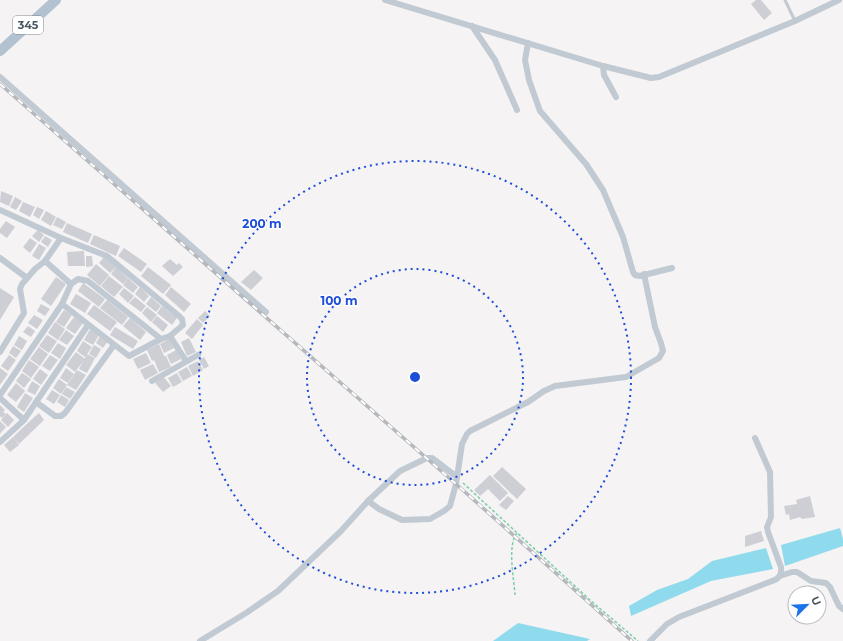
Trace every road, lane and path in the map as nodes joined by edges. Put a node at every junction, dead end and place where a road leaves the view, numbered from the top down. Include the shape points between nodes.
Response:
1 (56, 0) edge
2 (385, 0) edge
3 (785, 0) edge
4 (839, 0) edge
5 (795, 21) junction
6 (472, 26) junction
7 (528, 43) junction
8 (0, 51) edge
9 (603, 66) junction
10 (0, 77) edge
11 (616, 97) dead end
12 (517, 110) dead end
13 (0, 210) edge
14 (61, 238) junction
15 (0, 258) edge
16 (45, 262) junction
17 (672, 268) dead end
18 (644, 274) junction
19 (27, 278) junction
20 (71, 284) junction
21 (62, 304) junction
22 (266, 312) dead end
23 (88, 325) junction
24 (170, 336) junction
25 (161, 339) junction
26 (114, 345) junction
27 (0, 352) edge
28 (198, 355) dead end
29 (186, 361) junction
30 (152, 381) dead end
31 (0, 395) edge
32 (0, 398) edge
33 (36, 402) junction
34 (24, 420) junction
35 (755, 438) dead end
36 (0, 442) edge
37 (457, 477) junction
38 (368, 501) junction
39 (517, 533) junction
40 (780, 576) junction
41 (515, 595) dead end
42 (843, 609) edge
43 (200, 641) edge
44 (638, 641) edge
45 (650, 641) edge

1 - 8 main road, 345
2 - 6 street
3 - 5 lane
4 - 5 street
5 - 9 street via 659,77 644,77
6 - 7 street
6 - 12 street via 495,60
7 - 9 street
7 - 18 street via 525,60 540,112 586,164 599,183 623,237 633,272 638,276
9 - 11 street via 605,76
10 - 22 street
13 - 14 street
14 - 16 street
14 - 24 street via 107,256 179,316 183,325
15 - 19 street
16 - 19 street via 35,268
16 - 20 street
17 - 18 street
18 - 37 street via 655,327 663,351 658,358 626,377 555,386 470,431 462,444
19 - 27 street via 20,289 24,313
20 - 21 street
20 - 25 street via 78,280 88,281
21 - 23 street
21 - 31 street
23 - 26 street
23 - 33 street
24 - 25 street
24 - 29 street
25 - 26 street via 129,356
26 - 33 street via 61,416 55,416
28 - 29 street
29 - 30 street
32 - 34 street
33 - 34 street
34 - 36 street
35 - 40 street via 770,472 771,517 767,527 781,567
37 - 38 street via 432,458 427,458 400,470
37 - 38 street via 450,506 430,519 402,520
37 - 39 path
38 - 43 street via 341,531 278,591
39 - 41 path via 512,543
39 - 44 path
40 - 42 street via 797,572 811,581 826,583
40 - 45 street via 772,582 679,617 667,624

